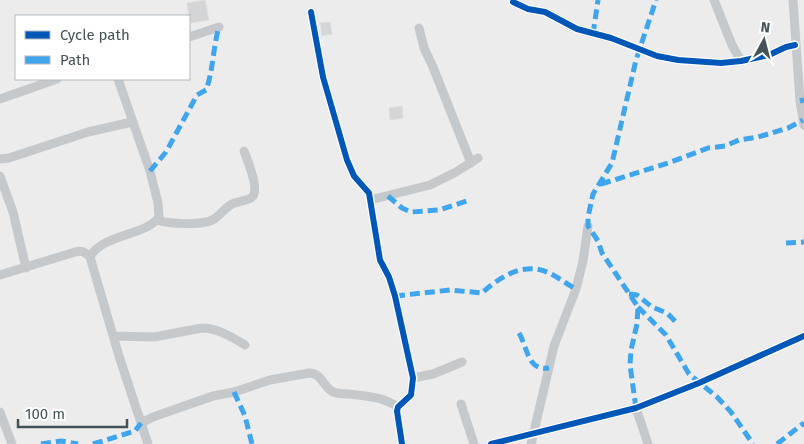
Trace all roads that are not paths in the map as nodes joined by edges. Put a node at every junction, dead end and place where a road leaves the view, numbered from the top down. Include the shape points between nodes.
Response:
1 (714, 0) edge
2 (793, 0) edge
3 (512, 2) dead end
4 (310, 12) dead end
5 (219, 27) dead end
6 (419, 28) dead end
7 (190, 37) edge
8 (795, 44) junction
9 (741, 61) junction
10 (54, 80) edge
11 (118, 80) edge
12 (0, 98) edge
13 (132, 122) junction
14 (804, 125) edge
15 (244, 151) dead end
16 (0, 158) edge
17 (0, 176) edge
18 (370, 200) junction
19 (157, 220) junction
20 (588, 226) dead end
21 (90, 257) junction
22 (26, 268) junction
23 (0, 275) edge
24 (113, 336) junction
25 (804, 336) edge
26 (245, 345) dead end
27 (462, 362) dead end
28 (413, 378) junction
29 (461, 404) dead end
30 (398, 407) junction
31 (636, 408) junction
32 (0, 412) edge
33 (141, 423) junction
34 (534, 432) junction
35 (12, 444) edge
36 (148, 444) edge
37 (402, 444) edge
38 (474, 444) edge
39 (491, 444) edge
40 (531, 444) edge
41 (648, 444) edge

1 - 9 street
2 - 8 street
3 - 9 street via 544,12 577,30 611,38 657,56 698,62
4 - 18 street via 323,77 347,160
5 - 7 street
6 - 18 street via 424,48 474,160 430,185
8 - 9 street via 769,55
8 - 14 street
10 - 12 street
11 - 13 street
13 - 16 street via 88,132 10,158
13 - 19 street via 158,203
15 - 19 street via 255,192 251,198 232,204 210,221 165,223
17 - 22 street via 13,212
18 - 28 street via 380,260 389,277
19 - 21 street via 98,246
20 - 34 street via 576,289 554,346
21 - 22 street via 81,250
21 - 24 street
22 - 23 street
24 - 26 street via 154,337 210,328
24 - 33 street
25 - 31 street
27 - 28 street
28 - 30 street via 411,395
29 - 38 street
30 - 33 street via 388,400 336,393 320,377 309,372 213,396
30 - 37 street
31 - 34 street
31 - 41 street
32 - 35 street
33 - 36 street
34 - 39 street
34 - 40 street

